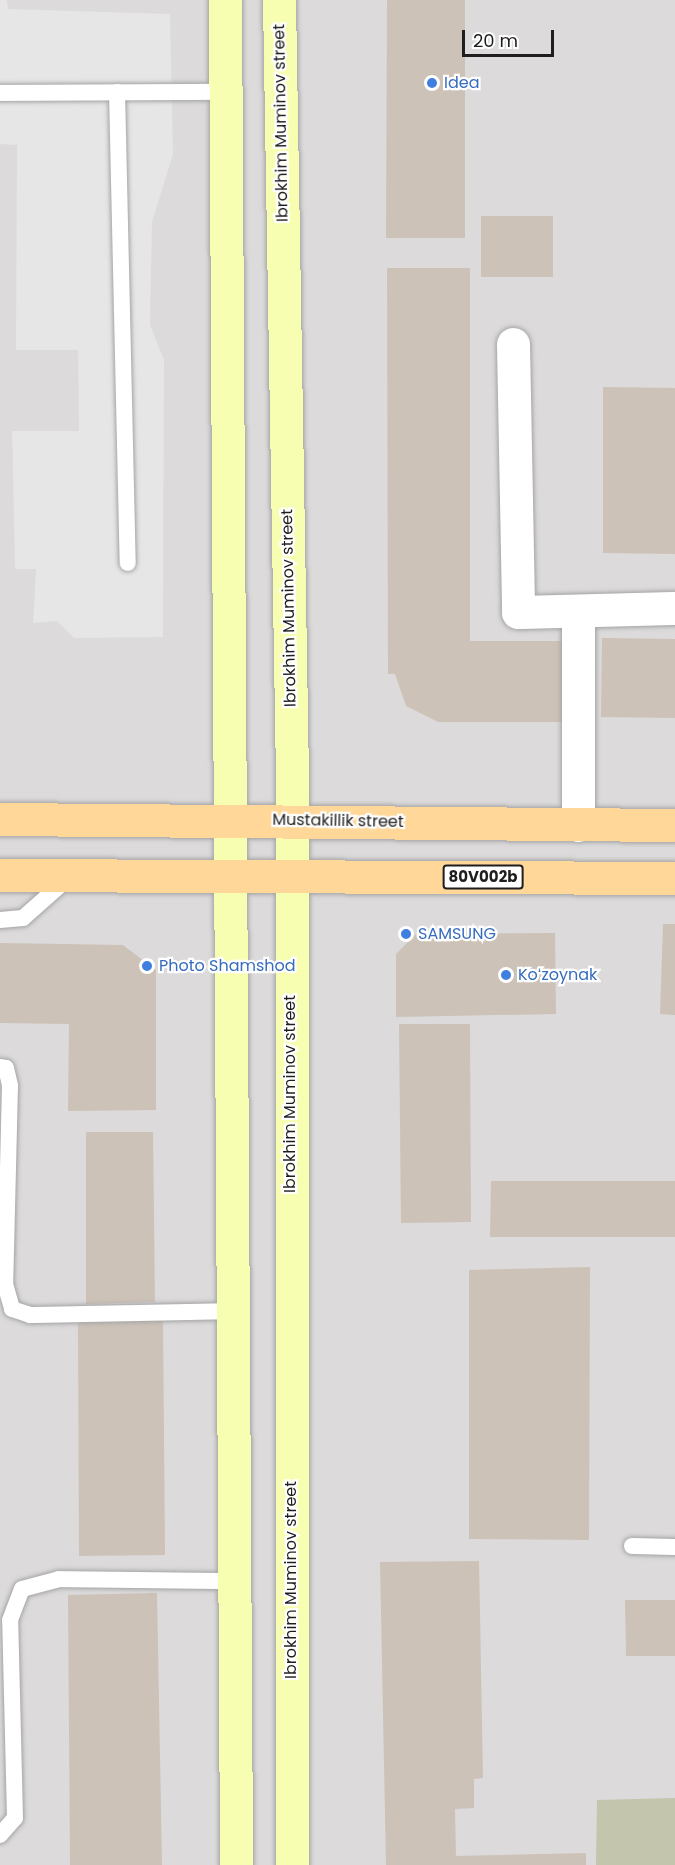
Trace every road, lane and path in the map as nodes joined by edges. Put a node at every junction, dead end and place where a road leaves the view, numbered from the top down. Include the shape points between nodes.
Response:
1 (225, 0) edge
2 (279, 0) edge
3 (117, 92) junction
4 (225, 92) junction
5 (0, 93) edge
6 (513, 344) dead end
7 (128, 563) dead end
8 (675, 608) edge
9 (578, 612) junction
10 (0, 819) edge
11 (228, 819) junction
12 (291, 820) junction
13 (578, 825) junction
14 (675, 825) edge
15 (0, 875) edge
16 (70, 875) junction
17 (229, 875) junction
18 (290, 876) junction
19 (675, 878) edge
20 (0, 920) edge
21 (0, 1067) edge
22 (6, 1309) edge
23 (231, 1311) junction
24 (632, 1546) dead end
25 (675, 1547) edge
26 (233, 1581) junction
27 (0, 1835) edge
28 (236, 1865) edge
29 (292, 1865) edge

1 - 4 main road
2 - 12 main road, Ibrokhim Muminov street
3 - 4 lane
3 - 5 lane
3 - 7 lane
4 - 11 main road
6 - 9 street via 518,612
8 - 9 street
9 - 13 street
10 - 11 main road, Mustakillik street
11 - 12 main road, Mustakillik street
11 - 17 main road
12 - 13 main road, Mustakillik street
12 - 18 main road, Ibrokhim Muminov street
13 - 14 main road, Mustakillik street
15 - 16 main road
16 - 17 main road
16 - 20 lane via 23,918
17 - 18 main road
17 - 23 main road
18 - 19 main road, 80V002b
18 - 29 main road, Ibrokhim Muminov street
21 - 22 lane via 6,1068 10,1086
22 - 23 lane via 30,1316
23 - 26 main road
24 - 25 lane
26 - 27 lane via 59,1579 22,1589 10,1620 15,1818
26 - 28 main road

